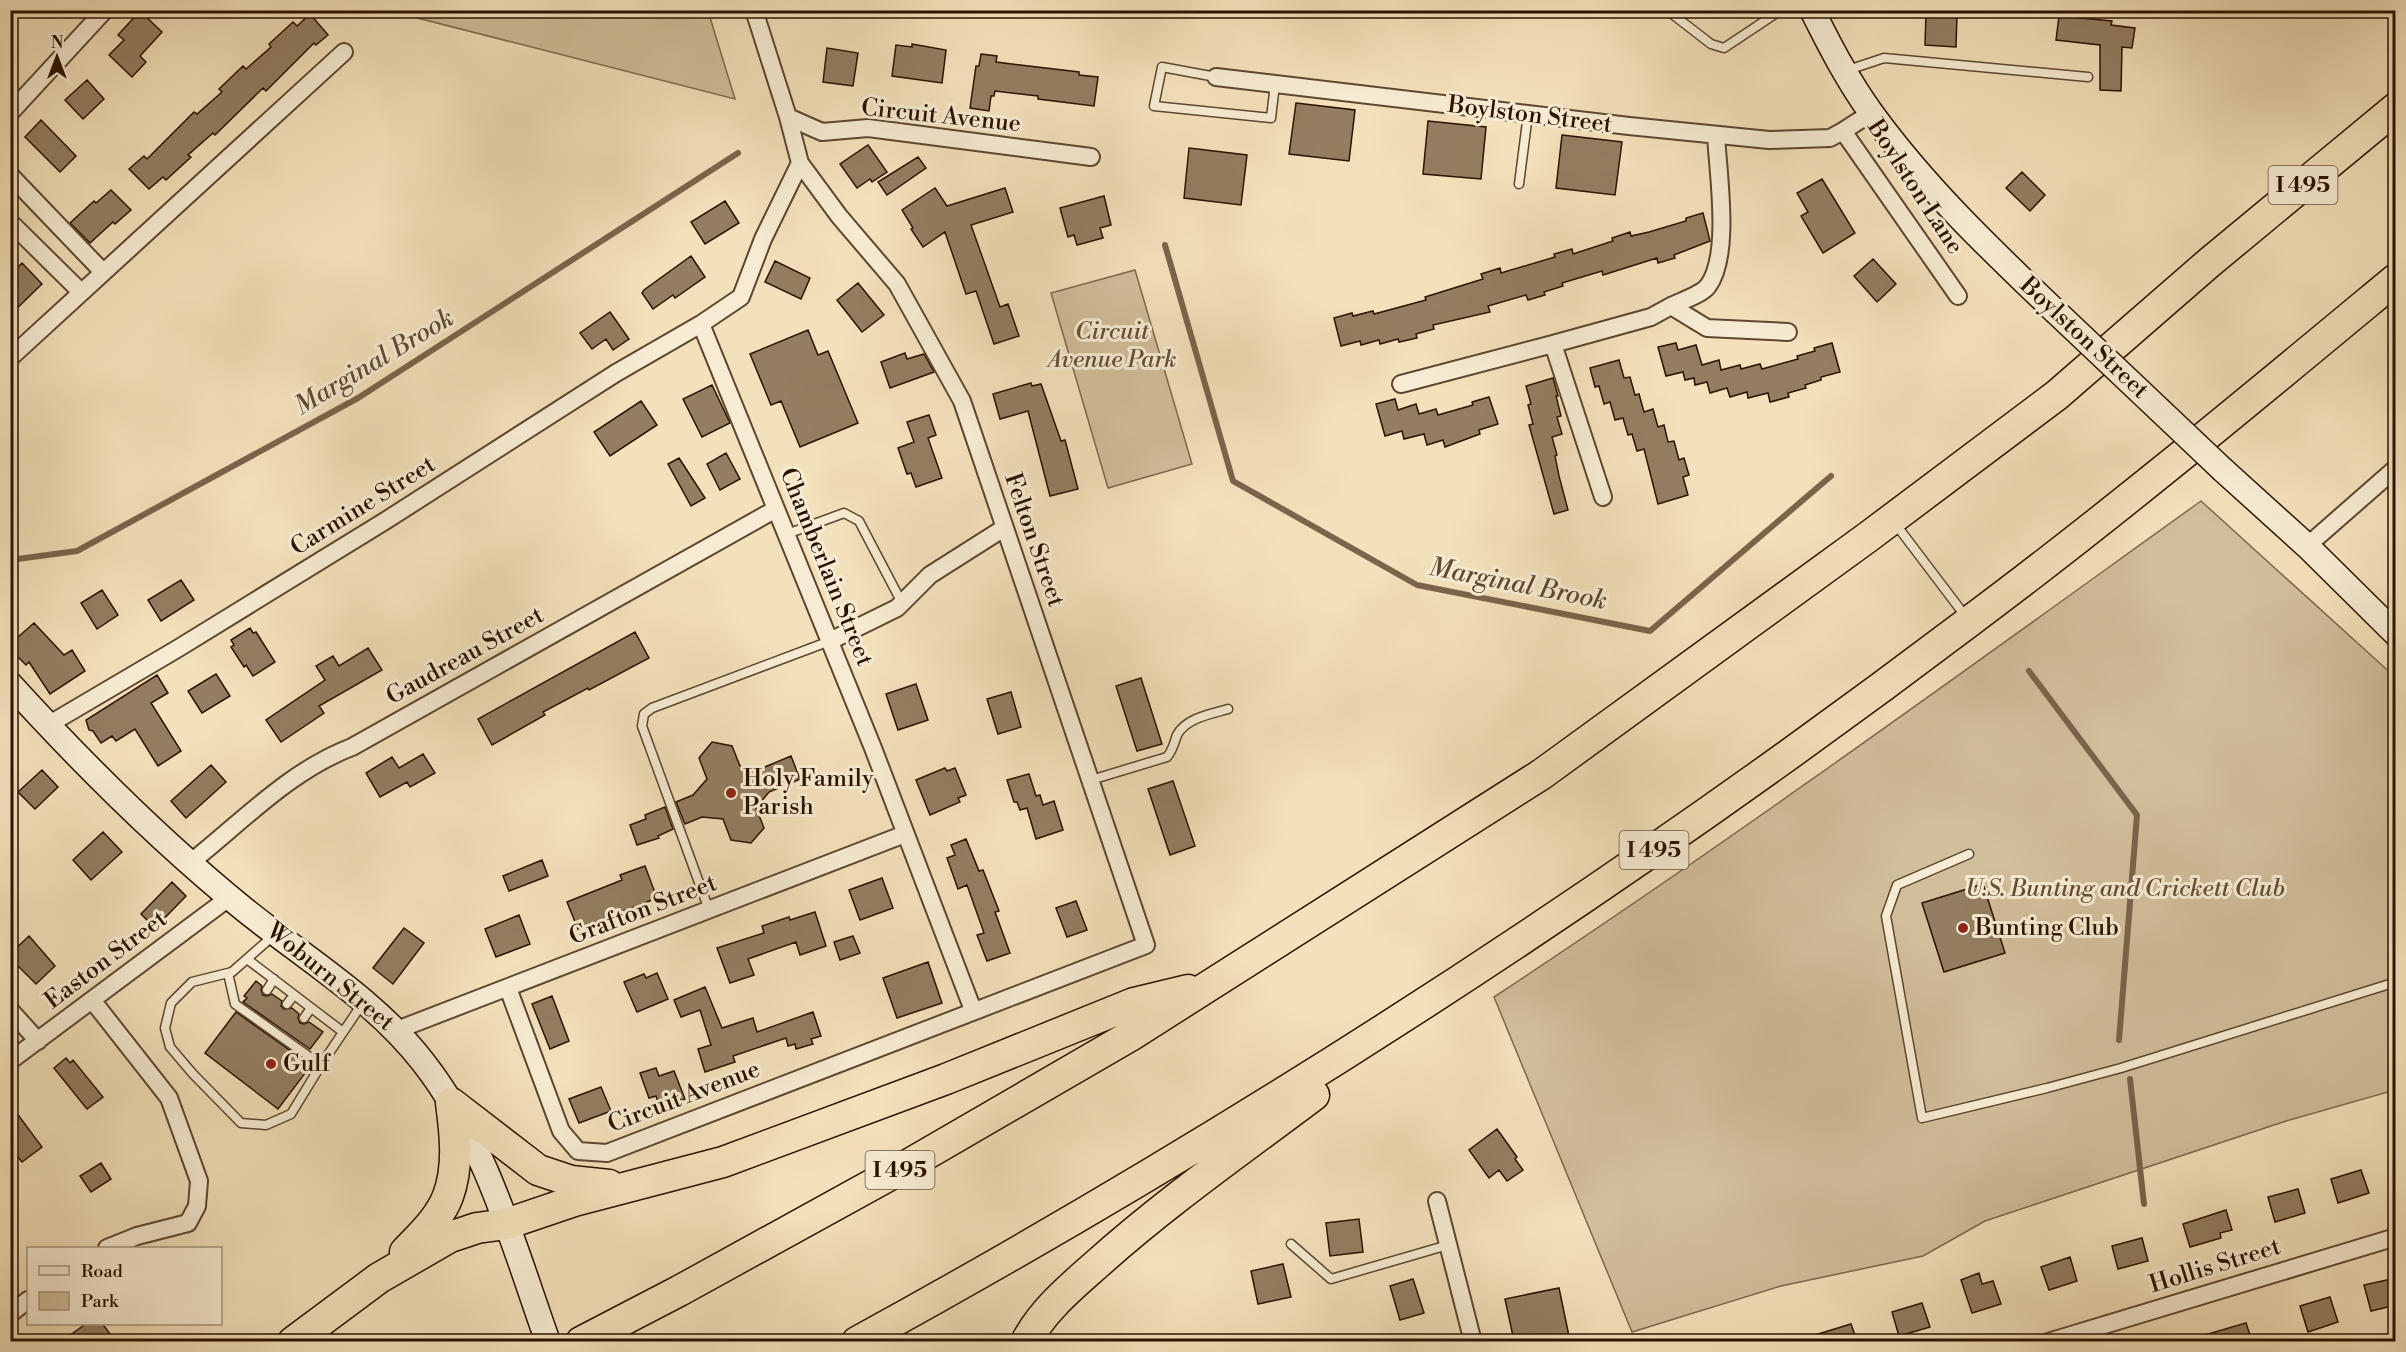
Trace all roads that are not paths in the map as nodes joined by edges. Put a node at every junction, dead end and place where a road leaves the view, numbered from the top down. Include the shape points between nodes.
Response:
1 (105, 10) edge
2 (754, 10) edge
3 (1667, 10) edge
4 (1781, 10) edge
5 (1812, 10) edge
6 (344, 52) dead end
7 (1844, 71) junction
8 (1216, 77) joint
9 (2088, 77) dead end
10 (1275, 84) junction
11 (2396, 108) edge
12 (10, 113) edge
13 (1871, 113) junction
14 (1528, 114) junction
15 (788, 117) junction
16 (1843, 131) junction
17 (1716, 135) junction
18 (1091, 157) dead end
19 (800, 163) junction
20 (10, 175) edge
21 (1519, 184) dead end
22 (10, 222) edge
23 (103, 272) junction
24 (2396, 279) edge
25 (81, 292) junction
26 (1959, 296) dead end
27 (1671, 306) junction
28 (701, 324) junction
29 (1788, 332) dead end
30 (1553, 344) junction
31 (10, 358) edge
32 (1401, 384) dead end
33 (2396, 468) edge
34 (1603, 497) dead end
35 (776, 509) junction
36 (1892, 519) junction
37 (1004, 528) junction
38 (787, 534) junction
39 (2307, 546) junction
40 (902, 603) junction
41 (1970, 622) junction
42 (2396, 634) edge
43 (830, 641) junction
44 (10, 684) edge
45 (1228, 709) dead end
46 (48, 725) junction
47 (1091, 780) junction
48 (905, 834) junction
49 (1969, 854) dead end
50 (190, 863) junction
51 (230, 897) junction
52 (709, 910) junction
53 (276, 934) junction
54 (247, 959) junction
55 (1495, 959) junction
56 (228, 973) junction
57 (274, 979) junction
58 (2396, 982) edge
59 (1206, 986) junction
60 (508, 988) junction
61 (267, 990) dead end
62 (294, 994) junction
63 (92, 1000) junction
64 (364, 1001) junction
65 (256, 1004) dead end
66 (287, 1004) dead end
67 (311, 1008) junction
68 (10, 1010) edge
69 (973, 1010) junction
70 (249, 1013) junction
71 (304, 1018) dead end
72 (276, 1020) dead end
73 (269, 1028) junction
74 (397, 1030) junction
75 (292, 1032) dead end
76 (343, 1032) junction
77 (286, 1040) junction
78 (38, 1041) junction
79 (10, 1061) edge
80 (321, 1065) junction
81 (451, 1103) junction
82 (651, 1182) junction
83 (1437, 1202) dead end
84 (506, 1224) junction
85 (2396, 1237) edge
86 (1291, 1244) dead end
87 (1448, 1245) junction
88 (110, 1247) edge
89 (379, 1278) junction
90 (27, 1301) edge
91 (10, 1314) edge
92 (292, 1341) edge
93 (548, 1341) edge
94 (583, 1341) edge
95 (857, 1341) edge
96 (1026, 1341) edge
97 (1473, 1341) edge
98 (2048, 1341) edge

1 - 12 street
2 - 15 street, Felton Street
3 - 4 lane via 1711,44 1724,48
5 - 7 main road, Boylston Street
6 - 23 street
7 - 9 lane via 1884,58
7 - 13 main road, Boylston Street
8 - 10 street, Boylston Street
8 - 10 lane via 1162,67 1154,106 1271,118
10 - 14 street, Boylston Street
11 - 36 highway, I 495 via 2057,395
13 - 16 street, Boylston Lane
13 - 39 main road, Boylston Street, bridge via 1925,181 2055,312
14 - 17 street, Boylston Street
14 - 21 lane
15 - 18 street, Circuit Avenue via 822,132 868,128
15 - 19 street, Felton Street
16 - 17 street, Boylston Street via 1830,138 1769,140
16 - 26 street, Boylston Lane
17 - 27 street via 1720,259 1707,288
19 - 28 street via 763,239 741,297
19 - 37 street, Felton Street via 897,284 962,401
20 - 23 street
22 - 25 street
23 - 25 street
24 - 41 highway, I 495
25 - 31 street
27 - 29 street via 1707,328
27 - 30 street via 1651,316
28 - 35 street, Chamberlain Street
28 - 46 street, Carmine Street
30 - 32 street
30 - 34 street
33 - 39 street
35 - 38 street, Chamberlain Street
35 - 50 street, Gaudreau Street via 352,747 324,758 287,782
36 - 41 lane
36 - 59 highway, I 495 via 1542,774
37 - 40 street via 930,575
37 - 47 street, Felton Street
38 - 40 lane via 844,513 859,521
38 - 43 street, Chamberlain Street
39 - 42 main road, Boylston Street
40 - 43 street
41 - 55 highway, I 495 via 1690,825
43 - 48 street, Chamberlain Street
43 - 52 lane via 644,714 642,726
44 - 46 main road, Woburn Street
45 - 47 lane via 1190,722 1178,733 1167,757
46 - 50 main road, Woburn Street
47 - 69 street, Felton Street via 1146,945
48 - 52 street, Grafton Street
48 - 69 street, Chamberlain Street
49 - 58 lane via 1897,885 1886,916 1922,1118 2110,1071
50 - 51 main road, Woburn Street
51 - 53 main road, Woburn Street
51 - 63 street, Easton Street
52 - 60 street, Grafton Street
53 - 54 lane
53 - 64 main road, Woburn Street
54 - 56 lane
54 - 57 lane
55 - 95 highway, I 495 via 1197,1147
55 - 96 highway via 1137,1227 1054,1302
56 - 70 lane via 235,1004
56 - 80 lane via 192,982 171,1003 165,1028 170,1047 241,1123 266,1125 291,1114
57 - 61 lane
57 - 62 lane
59 - 82 highway via 1134,1003 772,1146
59 - 94 highway, I 495 via 1130,1036 906,1166
60 - 69 street, Circuit Avenue via 561,1131 578,1151 607,1153
60 - 74 street, Grafton Street
62 - 66 lane
62 - 67 lane
63 - 78 street, Easton Street
63 - 88 street via 169,1098 199,1181 197,1206 188,1223
64 - 74 main road, Woburn Street
64 - 76 lane
65 - 70 lane
67 - 71 lane
67 - 76 lane
68 - 78 street
70 - 73 lane
72 - 73 lane
73 - 77 lane
74 - 81 main road, Woburn Street
75 - 77 lane
76 - 80 lane
77 - 80 lane
78 - 79 street, Easton Street
81 - 82 highway via 538,1170 570,1181 604,1185
81 - 84 main road, Woburn Street via 481,1161
81 - 89 highway via 455,1164 448,1197 426,1230
82 - 84 highway
83 - 87 street
84 - 89 highway via 450,1237
84 - 93 main road, Woburn Street
85 - 98 street, Hollis Street
86 - 87 lane via 1331,1279
87 - 97 street
89 - 92 highway
90 - 91 street

